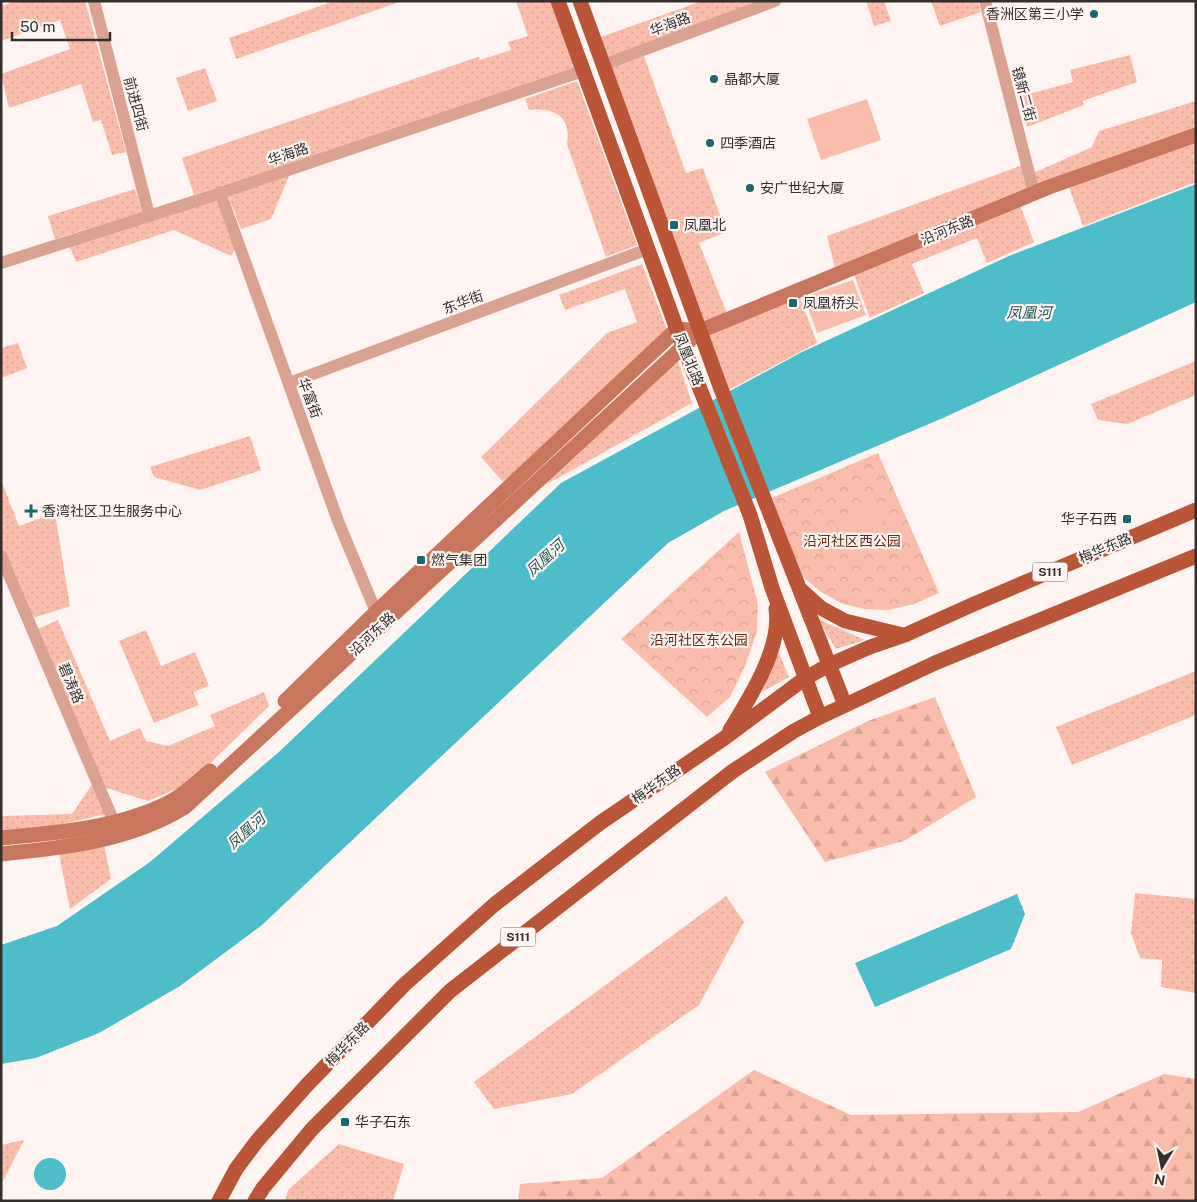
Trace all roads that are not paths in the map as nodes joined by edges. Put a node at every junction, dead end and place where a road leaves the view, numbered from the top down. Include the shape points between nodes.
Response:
1 (94, 1) edge
2 (558, 1) edge
3 (580, 1) edge
4 (775, 1) edge
5 (985, 1) edge
6 (603, 65) junction
7 (583, 71) junction
8 (1196, 135) edge
9 (220, 192) junction
10 (1034, 194) junction
11 (149, 215) junction
12 (648, 249) junction
13 (1, 263) edge
14 (677, 329) junction
15 (700, 331) junction
16 (682, 346) junction
17 (289, 383) junction
18 (1196, 510) edge
19 (1, 556) edge
20 (1196, 556) edge
21 (797, 586) junction
22 (772, 588) junction
23 (376, 612) junction
24 (905, 636) junction
25 (829, 665) junction
26 (804, 679) junction
27 (845, 705) junction
28 (820, 717) junction
29 (726, 737) junction
30 (114, 822) junction
31 (1, 838) edge
32 (1, 854) edge
33 (219, 1201) edge
34 (255, 1201) edge

1 - 11 street, 前进四街
2 - 7 main road, 凤凰北路
3 - 6 main road, 凤凰北路
4 - 6 street, 华海路
5 - 10 street, 镜新二街
6 - 15 main road, 凤凰北路
7 - 9 street, 华海路
7 - 12 main road, 凤凰北路
8 - 10 street, 沿河东路
9 - 11 street, 华海路
9 - 17 street, 华富街
10 - 15 street, 沿河东路
11 - 13 street, 华海路
12 - 14 main road, 凤凰北路
12 - 17 street, 东华街
14 - 15 street, 沿河东路
14 - 16 main road, 凤凰北路
14 - 23 street, 沿河东路
15 - 16 street, 沿河东路
15 - 21 main road, 凤凰北路
16 - 22 main road, 凤凰北路 via 746,505
16 - 32 street, 沿河东路 via 184,807 157,822 118,835
17 - 23 street, 华富街 via 338,521
18 - 24 main road, 梅华东路 / S111
19 - 30 street, 碧涛路
20 - 27 main road, S111 via 935,663
21 - 24 main road via 821,608 844,621
21 - 25 main road, 凤凰北路
22 - 26 main road, 凤凰北路
22 - 29 main road via 777,618 771,652 757,685
23 - 30 street, 沿河东路 via 189,789 171,802
24 - 25 main road, 梅华东路 / S111
25 - 26 main road, 梅华东路 / S111
25 - 27 main road, 凤凰北路
26 - 28 main road, 凤凰北路
26 - 29 main road, 梅华东路 / S111
27 - 28 main road, S111
28 - 34 main road, S111 via 733,771 450,991 312,1129
29 - 33 main road, 梅华东路 / S111 via 600,823 495,904 404,985 257,1141 236,1169
30 - 31 street, 沿河东路

